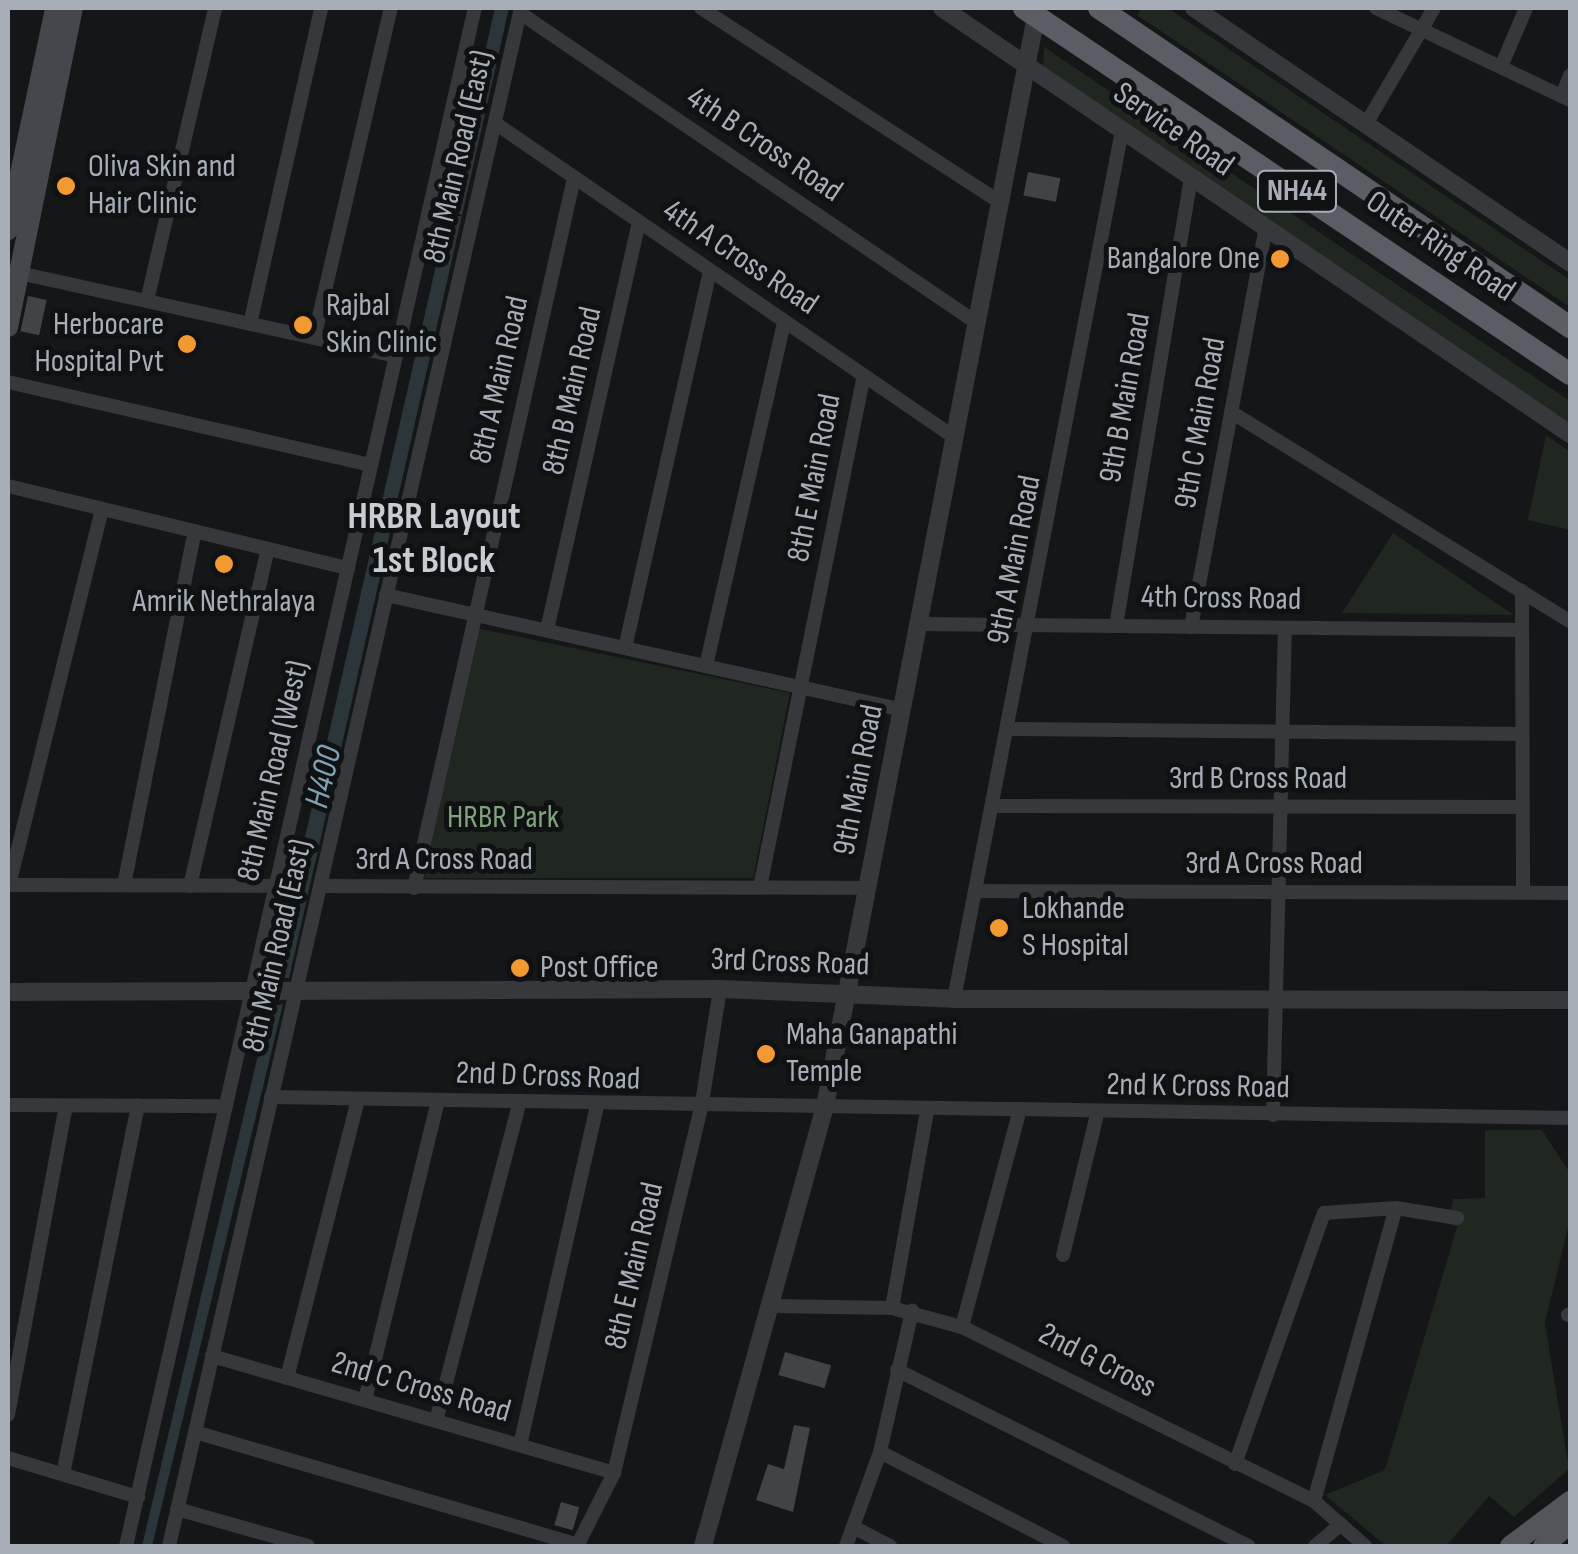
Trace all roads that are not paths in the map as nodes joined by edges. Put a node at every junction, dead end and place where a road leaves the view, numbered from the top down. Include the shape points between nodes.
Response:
1 (55, 8) edge
2 (73, 8) edge
3 (216, 8) edge
4 (321, 8) edge
5 (391, 8) edge
6 (475, 8) edge
7 (701, 8) edge
8 (942, 8) edge
9 (1099, 8) edge
10 (1194, 8) edge
11 (1376, 8) edge
12 (1434, 8) edge
13 (1526, 8) edge
14 (520, 10) edge
15 (1030, 12) edge
16 (1424, 30) junction
17 (1027, 65) junction
18 (1500, 67) junction
19 (1570, 75) edge
20 (1566, 98) edge
21 (494, 123) junction
22 (1366, 124) junction
23 (1122, 131) junction
24 (574, 178) junction
25 (1191, 178) junction
26 (20, 190) edge
27 (1000, 202) junction
28 (638, 222) junction
29 (8, 230) edge
30 (1265, 230) junction
31 (1570, 263) edge
32 (710, 271) junction
33 (19, 272) junction
34 (146, 301) junction
35 (784, 322) junction
36 (977, 322) junction
37 (250, 324) junction
38 (8, 327) edge
39 (1570, 327) edge
40 (314, 338) junction
41 (396, 356) junction
42 (864, 374) junction
43 (1570, 374) edge
44 (8, 382) edge
45 (1231, 412) junction
46 (1570, 434) edge
47 (954, 437) junction
48 (371, 465) junction
49 (8, 486) edge
50 (102, 509) junction
51 (195, 531) junction
52 (268, 549) junction
53 (348, 568) junction
54 (1522, 591) junction
55 (386, 595) junction
56 (474, 614) junction
57 (1570, 621) edge
58 (919, 624) junction
59 (1031, 625) junction
60 (1116, 626) junction
61 (1191, 626) junction
62 (1285, 628) junction
63 (547, 630) junction
64 (1522, 630) junction
65 (625, 648) junction
66 (706, 666) junction
67 (800, 687) junction
68 (903, 710) junction
69 (1281, 726) junction
70 (1010, 728) junction
71 (1522, 734) junction
72 (994, 806) junction
73 (1278, 806) junction
74 (1523, 807) junction
75 (8, 885) edge
76 (124, 886) junction
77 (190, 886) junction
78 (276, 886) junction
79 (320, 886) junction
80 (760, 887) junction
81 (414, 888) junction
82 (868, 888) junction
83 (977, 890) junction
84 (1280, 892) junction
85 (1523, 892) junction
86 (1570, 893) edge
87 (720, 989) junction
88 (8, 992) edge
89 (258, 992) junction
90 (292, 993) junction
91 (848, 996) junction
92 (954, 998) junction
93 (1277, 999) junction
94 (1570, 1000) edge
95 (271, 1096) junction
96 (358, 1099) junction
97 (438, 1101) junction
98 (519, 1104) junction
99 (8, 1105) edge
100 (66, 1106) junction
101 (138, 1106) junction
102 (226, 1106) junction
103 (597, 1106) junction
104 (701, 1109) junction
105 (824, 1111) junction
106 (927, 1112) junction
107 (1019, 1113) junction
108 (1097, 1114) junction
109 (1274, 1115) junction
110 (1570, 1118) edge
111 (1396, 1208) junction
112 (1457, 1218) dead end
113 (1063, 1255) dead end
114 (774, 1306) junction
115 (892, 1308) junction
116 (912, 1311) junction
117 (962, 1327) junction
118 (212, 1356) junction
119 (896, 1370) junction
120 (286, 1378) junction
121 (366, 1400) junction
122 (8, 1415) edge
123 (436, 1421) junction
124 (195, 1432) junction
125 (520, 1445) junction
126 (880, 1452) junction
127 (8, 1458) edge
128 (1235, 1464) junction
129 (614, 1473) junction
130 (63, 1474) junction
131 (138, 1497) junction
132 (1314, 1501) junction
133 (1570, 1501) edge
134 (177, 1509) junction
135 (1341, 1524) junction
136 (1563, 1525) edge
137 (852, 1526) junction
138 (126, 1546) edge
139 (168, 1546) edge
140 (308, 1546) edge
141 (578, 1546) edge
142 (703, 1546) edge
143 (846, 1546) edge
144 (890, 1546) edge
145 (1063, 1546) edge
146 (1248, 1546) edge
147 (1316, 1546) edge
148 (1366, 1546) edge
149 (1510, 1546) edge
150 (1542, 1546) edge

1 - 26 main road
2 - 26 main road
3 - 34 street
4 - 37 street
5 - 40 street
6 - 41 street, 8th Main Road (West)
7 - 27 street
8 - 17 street, Service Road
9 - 39 highway, Outer Ring Road / NH44
10 - 22 street
11 - 16 street
12 - 16 street
13 - 18 street
14 - 21 street, 8th Main Road (East)
14 - 36 street, 4th B Cross Road
15 - 17 street, 9th Main Road
15 - 43 highway, Outer Ring Road / NH44
16 - 18 street
16 - 22 street
17 - 23 street, Service Road
17 - 27 street, 9th Main Road
18 - 20 street
19 - 20 street
21 - 24 street, 4th A Cross Road
21 - 55 street, 8th Main Road (East)
22 - 31 street
23 - 25 street, Service Road
23 - 59 street, 9th A Main Road
24 - 28 street, 4th A Cross Road
24 - 56 street, 8th A Main Road
25 - 30 street, Service Road
25 - 60 street, 9th B Main Road
26 - 29 main road
26 - 33 main road
27 - 36 street, 9th Main Road
28 - 32 street, 4th A Cross Road
28 - 63 street, 8th B Main Road
30 - 45 street, 9th C Main Road
30 - 46 street, Service Road
32 - 35 street, 4th A Cross Road
32 - 65 street
33 - 34 street
33 - 38 main road
34 - 37 street
35 - 42 street, 4th A Cross Road
35 - 66 street
36 - 47 street, 9th Main Road
37 - 40 street
40 - 41 street
41 - 48 street, 8th Main Road (West)
42 - 47 street, 4th A Cross Road
42 - 67 street, 8th E Main Road
44 - 48 street
45 - 54 street
45 - 61 street, 9th C Main Road
47 - 58 street, 9th Main Road
48 - 53 street, 8th Main Road (West)
49 - 50 street
50 - 51 street
50 - 75 street
51 - 52 street
51 - 76 street
52 - 53 street
52 - 77 street
53 - 78 street, 8th Main Road (West)
54 - 57 street
54 - 64 street
55 - 56 street
55 - 79 street, 8th Main Road (East)
56 - 63 street
56 - 81 street, 8th A Main Road
58 - 59 street, 4th Cross Road
58 - 68 street, 9th Main Road
59 - 60 street, 4th Cross Road
59 - 70 street, 9th A Main Road
60 - 61 street, 4th Cross Road
61 - 62 street, 4th Cross Road
62 - 64 street, 4th Cross Road
62 - 69 street
63 - 65 street
64 - 71 street
65 - 66 street
66 - 67 street
67 - 68 street
67 - 80 street, 8th E Main Road
68 - 82 street, 9th Main Road
69 - 70 street
69 - 71 street
69 - 73 street
70 - 72 street, 9th A Main Road
71 - 74 street
72 - 73 street, 3rd B Cross Road
72 - 83 street, 9th A Main Road
73 - 74 street, 3rd B Cross Road
73 - 84 street
74 - 85 street
75 - 76 street
76 - 77 street
77 - 78 street
78 - 89 street, 8th Main Road (West)
79 - 81 street, 3rd A Cross Road
79 - 90 street, 8th Main Road (East)
80 - 81 street, 3rd A Cross Road
80 - 82 street, 3rd A Cross Road
82 - 91 street, 9th Main Road
83 - 84 street, 3rd A Cross Road
83 - 92 street, 9th A Main Road
84 - 85 street, 3rd A Cross Road
84 - 93 street
85 - 86 street, 3rd A Cross Road
87 - 90 street, 3rd Cross Road
87 - 91 street, 3rd Cross Road
87 - 104 street, 8th E Main Road
88 - 89 street, 3rd Cross Road
89 - 90 street, 3rd Cross Road
89 - 102 street, 8th Main Road (West)
90 - 95 street, 8th Main Road (East)
91 - 92 street, 3rd Cross Road
91 - 105 street, 9th Main Road
92 - 93 street, 3rd Cross Road
93 - 94 street, 3rd Cross Road
93 - 109 street
95 - 96 street, 2nd D Cross Road
95 - 118 street, 8th Main Road (East)
96 - 97 street, 2nd D Cross Road
96 - 120 street
97 - 98 street, 2nd D Cross Road
97 - 121 street
98 - 103 street, 2nd D Cross Road
98 - 123 street
99 - 100 street
100 - 101 street
100 - 122 street
101 - 102 street
101 - 130 street
102 - 131 street, 8th Main Road (West)
103 - 104 street, 2nd D Cross Road
103 - 125 street
104 - 105 street, 2nd D Cross Road
104 - 129 street, 8th E Main Road
105 - 106 street, 2nd K Cross Road
105 - 114 street, 9th Main Road
106 - 107 street, 2nd K Cross Road
106 - 115 street
107 - 108 street, 2nd K Cross Road
107 - 117 street
108 - 109 street, 2nd K Cross Road
108 - 113 street
109 - 110 street, 2nd K Cross Road
111 - 112 street
111 - 128 street via 1342,1207 1321,1218
111 - 132 street
114 - 115 street, 2nd G Cross
114 - 142 street, 9th Main Road
115 - 116 street, 2nd G Cross
116 - 117 street, 2nd G Cross
116 - 119 street
117 - 128 street, 2nd G Cross
118 - 120 street, 2nd C Cross Road
118 - 124 street, 8th Main Road (East)
119 - 126 street
119 - 146 street
120 - 121 street, 2nd C Cross Road
121 - 123 street, 2nd C Cross Road
123 - 125 street, 2nd C Cross Road
124 - 134 street, 8th Main Road (East)
124 - 141 street
125 - 129 street, 2nd C Cross Road
126 - 137 street
126 - 145 street
127 - 130 street
128 - 132 street, 2nd G Cross
129 - 141 street, 8th E Main Road
130 - 131 street
131 - 138 street, 8th Main Road (West)
132 - 135 street, 2nd G Cross
133 - 136 main road
134 - 139 street, 8th Main Road (East)
134 - 140 street
135 - 147 street
135 - 148 street, 2nd G Cross
136 - 149 main road
136 - 150 main road
137 - 143 street
137 - 144 street

